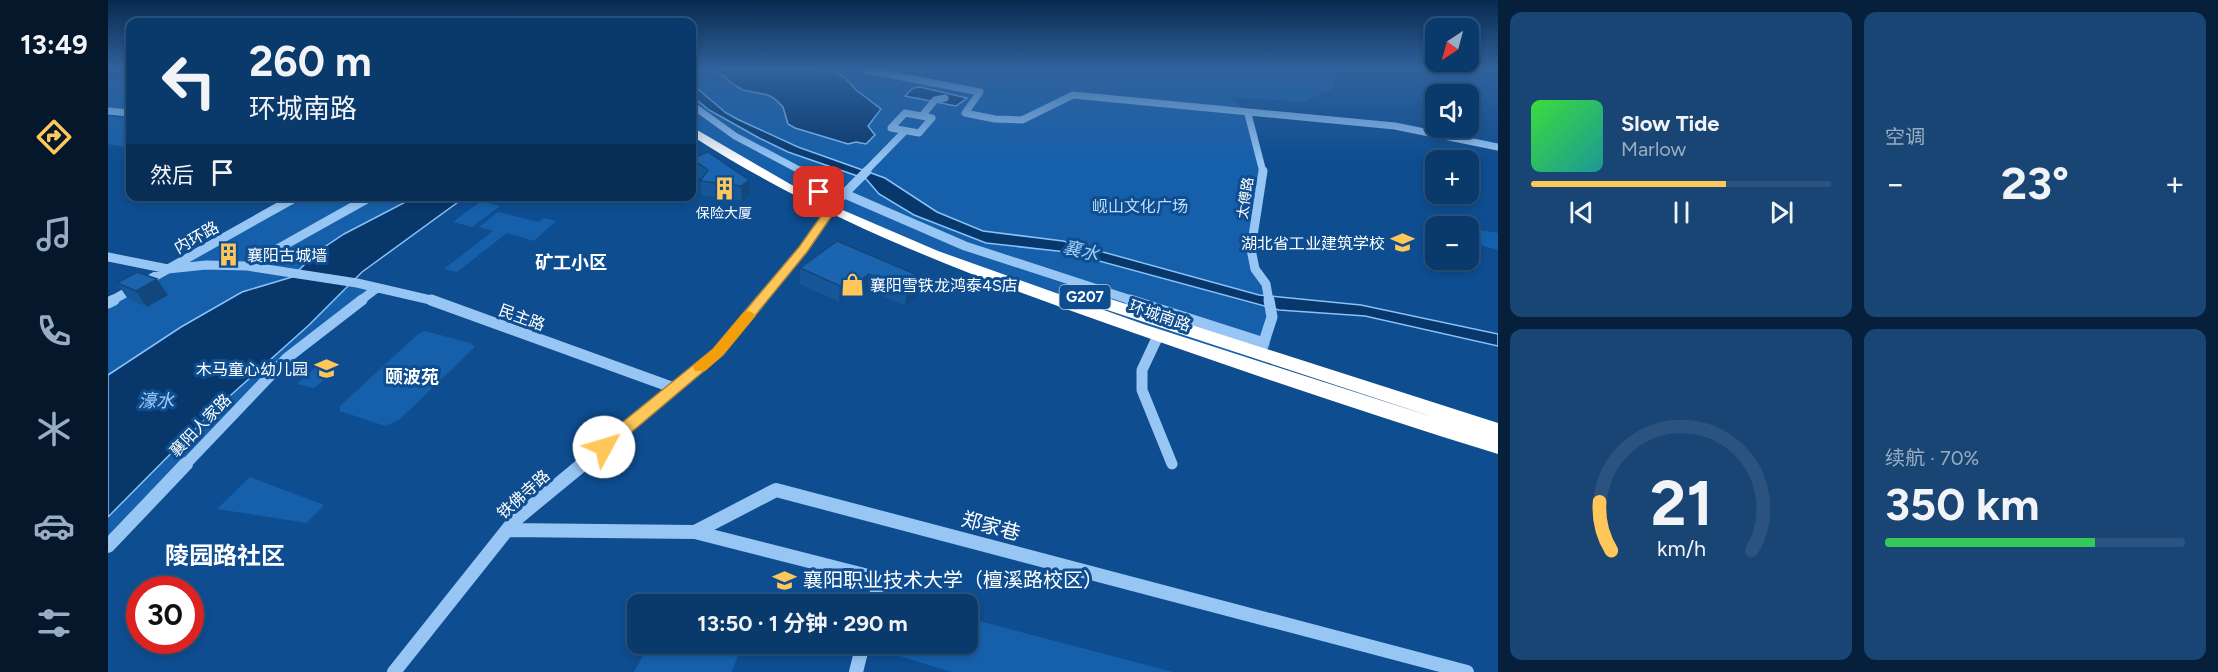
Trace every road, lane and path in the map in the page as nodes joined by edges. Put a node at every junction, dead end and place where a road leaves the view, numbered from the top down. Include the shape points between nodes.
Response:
1 (936, 100) edge
2 (974, 100) edge
3 (1063, 100) edge
4 (1123, 100) edge
5 (696, 108) edge
6 (108, 111) edge
7 (126, 113) edge
8 (1248, 114) junction
9 (922, 116) junction
10 (696, 121) edge
11 (905, 131) junction
12 (696, 134) edge
13 (1498, 147) edge
14 (288, 201) edge
15 (363, 201) edge
16 (838, 202) junction
17 (108, 257) edge
18 (247, 266) junction
19 (168, 269) junction
20 (377, 288) junction
21 (108, 303) edge
22 (1158, 336) junction
23 (1262, 348) junction
24 (674, 388) junction
25 (1498, 431) edge
26 (1498, 446) edge
27 (1172, 464) dead end
28 (507, 530) junction
29 (695, 532) junction
30 (108, 546) edge
31 (876, 594) edge
32 (861, 654) edge
33 (394, 672) edge
34 (856, 672) edge
35 (1467, 672) edge

1 - 9 street
2 - 3 street via 965,113 1004,120 1022,120
4 - 8 street
5 - 16 street
6 - 7 street
8 - 13 street via 1395,126
8 - 23 street, 太傅路 via 1263,172 1251,249 1255,269 1266,285 1272,317
9 - 11 street via 932,118 919,134
9 - 11 street via 905,113 891,128
10 - 16 highway, 环城南路 / G207 via 725,141
11 - 16 street, 铁佛寺路
12 - 16 highway, 环城南路 via 714,146
14 - 19 street, 内环路
15 - 18 street
16 - 22 highway, 环城南路 via 932,255
16 - 23 highway, 环城南路 / G207 via 945,248 1056,288
16 - 24 street, 铁佛寺路 via 718,352
17 - 19 street
18 - 19 street
18 - 20 street, 民主路
19 - 21 street, 内环路
20 - 24 street, 民主路 via 429,299
20 - 30 street, 襄阳人家路 via 287,358
22 - 26 highway, 环城南路
22 - 27 street via 1142,370 1142,390
23 - 25 highway, 环城南路 / G207
24 - 28 street, 铁佛寺路
28 - 29 street, 郑家巷
28 - 33 street, 铁佛寺路
29 - 31 street via 880,579
29 - 35 street, 郑家巷 via 776,490
32 - 34 street

